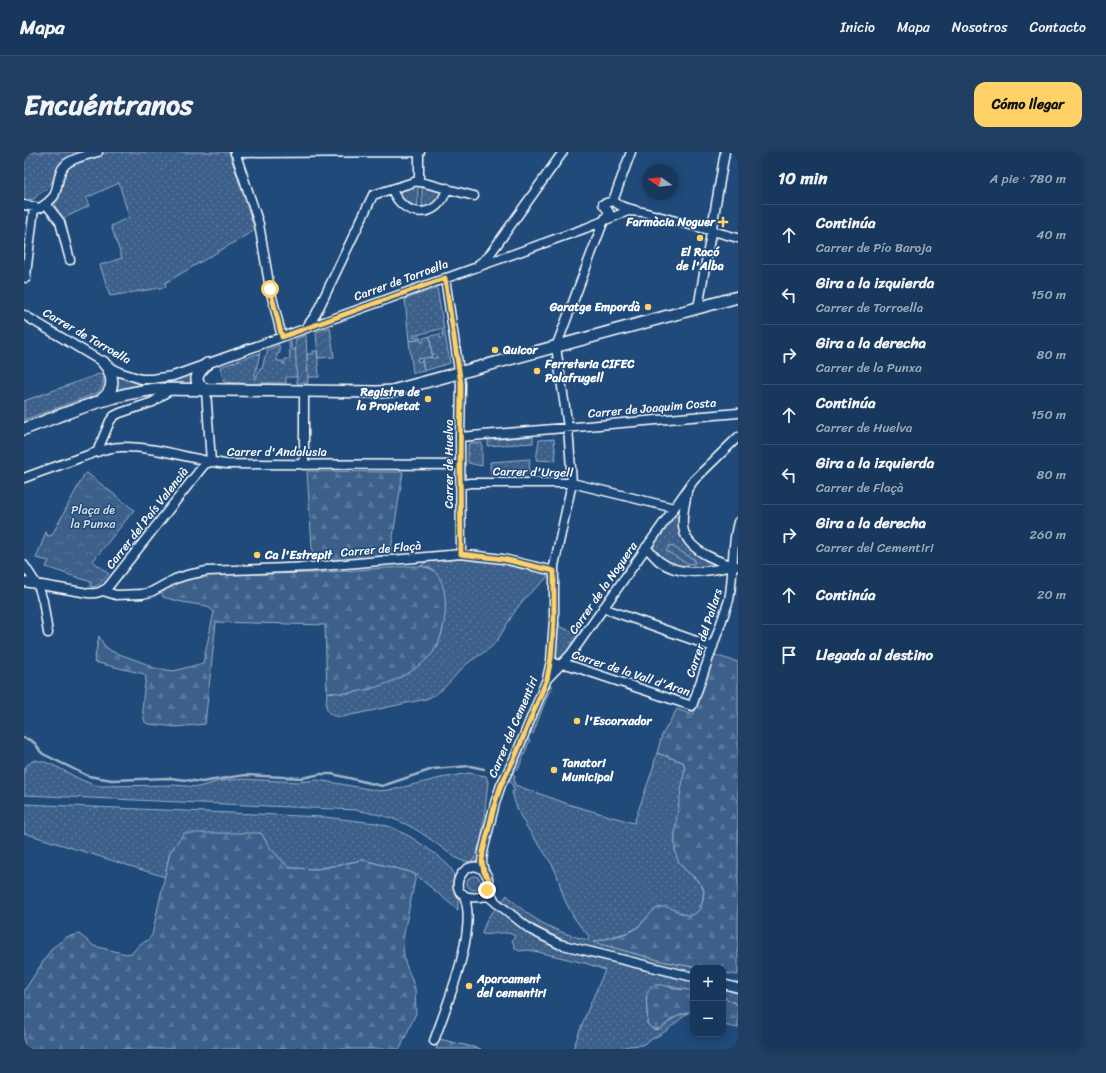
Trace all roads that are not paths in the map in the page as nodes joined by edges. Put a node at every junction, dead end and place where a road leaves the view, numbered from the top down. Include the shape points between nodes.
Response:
1 (98, 152) edge
2 (419, 152) edge
3 (563, 152) edge
4 (631, 152) edge
5 (725, 152) edge
6 (235, 153) edge
7 (419, 182) junction
8 (447, 188) junction
9 (392, 189) junction
10 (474, 196) dead end
11 (613, 201) junction
12 (46, 204) junction
13 (24, 205) edge
14 (34, 208) junction
15 (644, 212) junction
16 (604, 220) junction
17 (711, 230) junction
18 (738, 238) edge
19 (70, 260) dead end
20 (468, 270) junction
21 (26, 278) dead end
22 (445, 278) junction
23 (738, 297) edge
24 (698, 308) junction
25 (24, 315) edge
26 (306, 329) junction
27 (282, 337) junction
28 (556, 347) junction
29 (103, 362) junction
30 (207, 364) junction
31 (459, 374) junction
32 (171, 389) junction
33 (206, 390) junction
34 (304, 391) junction
35 (97, 402) junction
36 (738, 413) edge
37 (568, 427) junction
38 (24, 429) edge
39 (460, 437) junction
40 (738, 437) edge
41 (97, 452) junction
42 (211, 462) junction
43 (304, 464) junction
44 (460, 465) junction
45 (24, 478) edge
46 (572, 483) junction
47 (460, 485) junction
48 (688, 490) junction
49 (672, 511) junction
50 (683, 520) junction
51 (738, 522) edge
52 (646, 547) junction
53 (461, 554) junction
54 (24, 565) edge
55 (736, 566) edge
56 (554, 571) junction
57 (24, 582) edge
58 (36, 583) junction
59 (103, 591) junction
60 (604, 608) junction
61 (48, 633) dead end
62 (713, 647) junction
63 (551, 661) junction
64 (563, 664) junction
65 (547, 679) junction
66 (692, 706) joint
67 (483, 852) junction
68 (474, 867) junction
69 (484, 872) junction
70 (489, 885) junction
71 (463, 894) junction
72 (477, 897) junction
73 (496, 903) junction
74 (468, 914) junction
75 (690, 976) edge
76 (726, 985) edge
77 (738, 988) edge
78 (434, 1041) dead end

1 - 12 street via 67,164 60,174 54,196
2 - 6 street
2 - 7 street
3 - 20 street via 488,257
4 - 11 street
5 - 17 street
6 - 27 street via 260,224 270,289
7 - 8 street
7 - 9 street
8 - 9 street via 440,205 422,212 398,202
8 - 10 street
9 - 26 street via 373,195 316,314
11 - 15 street, Carrer de Torroella via 621,206
11 - 16 street via 603,204 609,212
12 - 14 street
12 - 19 street via 60,222
13 - 14 street
14 - 21 street
15 - 16 street, Carrer de Torroella via 628,211
15 - 17 street, Carrer de Torroella
16 - 20 street, Carrer de Torroella
16 - 28 street
17 - 18 street, Carrer de Torroella
17 - 24 street
20 - 22 street, Carrer de Torroella
22 - 26 street, Carrer de Torroella
22 - 31 street, Carrer de Huelva
23 - 24 street
24 - 28 street
25 - 29 street, Carrer de Torroella
26 - 27 street, Carrer de Torroella
27 - 30 street, Carrer de Torroella
28 - 31 street
28 - 37 street, Carrer del Cementiri
29 - 30 street, Carrer de Torroella via 118,372 152,379 173,376
29 - 35 street via 111,373 112,386 106,397
30 - 33 street via 198,373 197,379 197,384
31 - 34 street via 392,391
31 - 39 street, Carrer de Huelva
32 - 33 street
32 - 35 street via 126,393
32 - 41 street via 154,402 114,416
33 - 34 street
33 - 42 street
34 - 43 street
35 - 38 street
36 - 37 street, Carrer de Joaquim Costa
37 - 39 street, Carrer de Joaquim Costa
37 - 46 street, Carrer del Cementiri
39 - 44 street, Carrer de Huelva
40 - 48 street, Carrer de la Noguera via 701,471
41 - 42 street, Carrer d'Andalusia via 121,447 174,453
41 - 45 street, Carrer d'Andalusia
42 - 43 street, Carrer d'Andalusia
42 - 59 street, Carrer del País Valencià via 204,464
43 - 44 street, Carrer d'Andalusia
44 - 47 street, Carrer de Huelva
46 - 47 street, Carrer d'Urgell
46 - 49 street, Carrer d'Urgell
46 - 56 street, Carrer del Cementiri
47 - 53 street, Carrer de Huelva
48 - 49 street, Carrer de la Noguera
48 - 50 street
49 - 50 street, Carrer d'Urgell via 679,514
49 - 52 street, Carrer de la Noguera
50 - 55 street via 687,541 691,546 711,558
51 - 55 street, Carrer del Pallars
52 - 55 street via 659,561 682,571 700,572
52 - 60 street, Carrer de la Noguera
53 - 56 street, Carrer de Flaçà via 503,559
53 - 59 street, Carrer de Flaçà via 311,567 207,571 175,579 142,594 116,595
54 - 58 street
55 - 62 street, Carrer del Pallars via 729,600
56 - 63 street, Carrer del Cementiri
57 - 58 street, Carrer de Flaçà
58 - 59 street, Carrer de Flaçà via 96,594
58 - 61 street via 43,601
60 - 62 street
60 - 64 street, Carrer de la Noguera
62 - 66 street, Carrer del Pallars
63 - 64 street, Carrer de la Vall d'Aran
63 - 65 street, Carrer del Cementiri
64 - 65 street, Carrer de la Noguera
64 - 66 street, Carrer de la Vall d'Aran
65 - 67 street, Carrer del Cementiri via 501,785
67 - 68 street, Carrer del Cementiri
67 - 69 street, Carrer del Cementiri
68 - 69 street
68 - 71 street via 468,868 460,876 458,884
69 - 70 street via 489,879
70 - 72 street via 487,890
70 - 73 street
71 - 72 street via 467,897
71 - 74 street
72 - 73 street via 488,896
72 - 74 street
73 - 75 street via 531,930 559,944
74 - 78 street via 461,963
76 - 77 street

